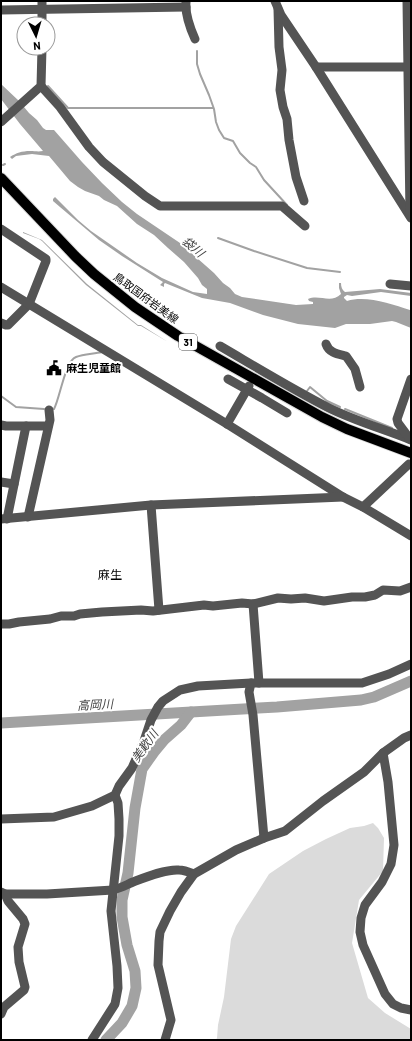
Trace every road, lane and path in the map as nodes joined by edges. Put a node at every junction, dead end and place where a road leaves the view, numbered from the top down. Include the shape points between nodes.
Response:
1 (407, 1) edge
2 (186, 4) edge
3 (42, 5) edge
4 (276, 5) edge
5 (1, 10) edge
6 (42, 16) edge
7 (195, 40) dead end
8 (42, 56) edge
9 (316, 67) junction
10 (409, 67) edge
11 (41, 86) junction
12 (1, 122) edge
13 (1, 178) edge
14 (304, 201) dead end
15 (410, 217) edge
16 (305, 226) dead end
17 (1, 229) edge
18 (390, 284) dead end
19 (411, 286) edge
20 (1, 287) edge
21 (28, 304) junction
22 (1, 323) edge
23 (326, 344) dead end
24 (220, 346) dead end
25 (228, 379) dead end
26 (411, 379) edge
27 (360, 387) dead end
28 (248, 388) junction
29 (49, 410) dead end
30 (287, 413) dead end
31 (227, 424) junction
32 (1, 425) edge
33 (26, 426) junction
34 (48, 426) junction
35 (411, 440) edge
36 (411, 453) edge
37 (409, 464) dead end
38 (1, 482) edge
39 (14, 484) junction
40 (343, 497) junction
41 (151, 506) junction
42 (363, 507) junction
43 (28, 517) junction
44 (4, 519) edge
45 (411, 536) edge
46 (411, 587) edge
47 (253, 604) junction
48 (159, 610) junction
49 (1, 624) edge
50 (411, 664) edge
51 (253, 686) junction
52 (411, 735) edge
53 (383, 753) junction
54 (115, 795) junction
55 (1, 819) edge
56 (264, 838) junction
57 (194, 874) junction
58 (113, 890) junction
59 (3, 893) edge
60 (411, 1010) edge
61 (1, 1014) edge
62 (92, 1040) edge
63 (164, 1040) edge

1 - 10 street
2 - 3 street
2 - 7 street via 188,23
3 - 5 street
3 - 6 street
4 - 9 street
4 - 14 street via 282,70 280,90 296,177
8 - 11 street
9 - 10 street
9 - 15 street
10 - 15 street
11 - 12 street
11 - 16 street via 103,162 160,206 282,206
13 - 36 main road, 鳥取国府岩美線 / 31 via 94,274 135,307 178,336 322,417
17 - 21 street via 46,258
18 - 19 street
20 - 21 street
21 - 22 street via 8,325
21 - 31 street
23 - 27 street via 327,348 337,354 346,356 355,369
24 - 35 street via 257,370 330,408
25 - 28 street
26 - 35 street via 397,419
28 - 30 street
28 - 31 street
29 - 34 street
31 - 40 street
32 - 33 street
33 - 34 street
33 - 39 street
34 - 43 street
37 - 42 street
38 - 39 street
39 - 44 street
40 - 41 street
40 - 42 street
41 - 43 street
41 - 48 street
42 - 45 street
43 - 44 street
46 - 47 street via 400,591 383,590 370,597 324,601 278,598
47 - 48 street via 204,605
47 - 51 street
48 - 49 street via 102,612
50 - 51 street via 362,683
51 - 54 street via 198,686 180,690 163,701 151,720 132,768
51 - 56 street via 253,715
52 - 53 street
53 - 56 street via 364,772 285,831
53 - 60 street via 394,845 392,864 365,905 360,932 365,951 385,994 393,1004
54 - 55 street via 92,806 54,817
54 - 58 street via 118,803 119,836
56 - 57 street via 236,850
57 - 58 street via 170,870
57 - 63 street via 181,892 160,932 158,965 171,1020
58 - 59 street via 47,894
58 - 62 street via 110,911 118,988 115,1004
59 - 61 street via 23,919 18,947 25,988 4,1007

